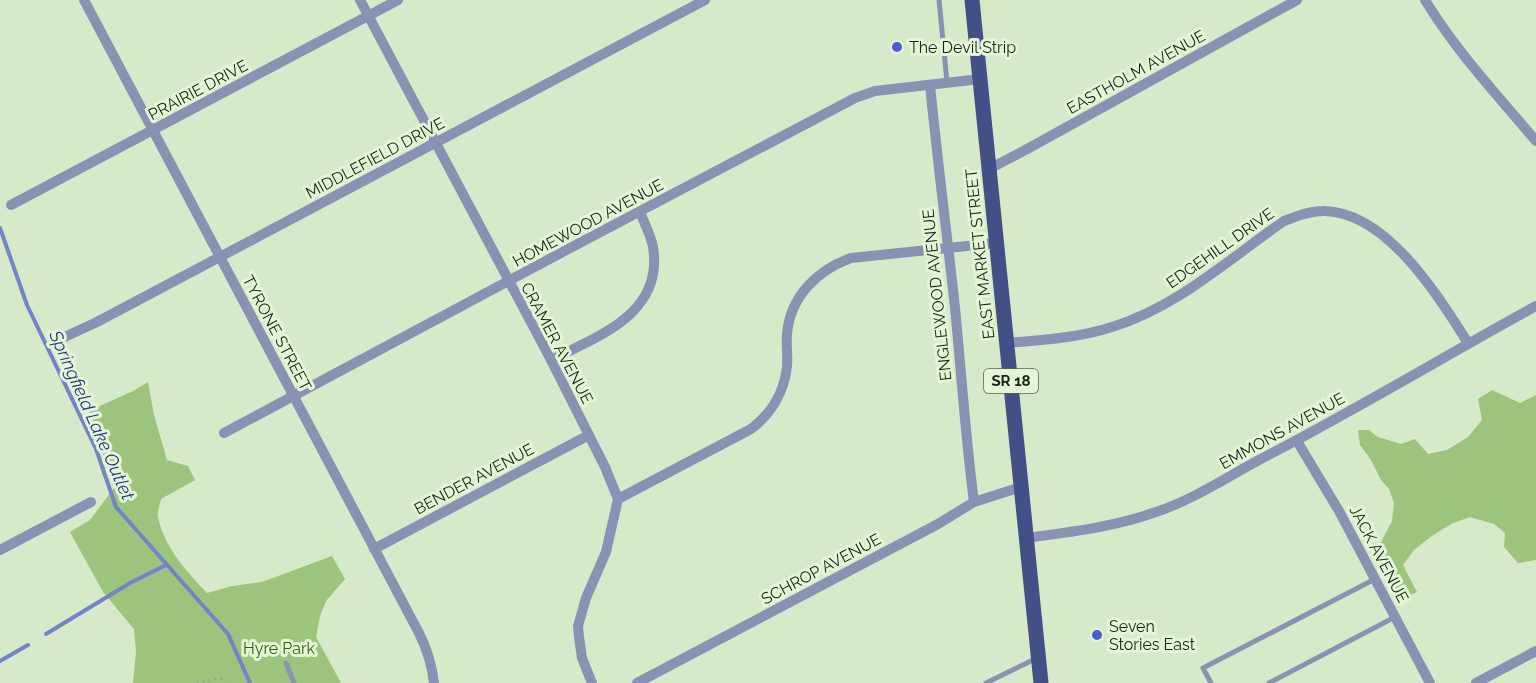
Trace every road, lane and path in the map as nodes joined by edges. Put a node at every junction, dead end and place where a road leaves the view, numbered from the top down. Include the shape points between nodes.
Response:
1 (84, 0) edge
2 (360, 0) edge
3 (398, 0) edge
4 (705, 0) edge
5 (939, 0) edge
6 (972, 0) edge
7 (1297, 0) edge
8 (1425, 0) edge
9 (368, 16) junction
10 (980, 79) junction
11 (947, 83) junction
12 (930, 85) junction
13 (153, 130) junction
14 (1536, 141) edge
15 (435, 143) junction
16 (988, 168) junction
17 (11, 205) dead end
18 (639, 212) junction
19 (996, 243) junction
20 (948, 247) junction
21 (220, 257) junction
22 (508, 282) junction
23 (1536, 306) edge
24 (58, 339) dead end
25 (1468, 343) junction
26 (1007, 344) junction
27 (551, 360) junction
28 (294, 396) junction
29 (224, 433) dead end
30 (589, 435) junction
31 (1297, 441) junction
32 (1021, 487) junction
33 (618, 499) junction
34 (91, 502) dead end
35 (974, 502) junction
36 (1026, 538) junction
37 (374, 549) junction
38 (0, 550) edge
39 (1375, 579) junction
40 (1395, 617) junction
41 (1536, 651) edge
42 (1039, 657) junction
43 (286, 663) dead end
44 (197, 683) edge
45 (229, 683) edge
46 (294, 683) edge
47 (435, 683) edge
48 (592, 683) edge
49 (637, 683) edge
50 (986, 683) edge
51 (1041, 683) edge
52 (1211, 683) edge
53 (1269, 683) edge
54 (1430, 683) edge
55 (1476, 683) edge

1 - 13 street, TYRONE STREET
2 - 9 street, CRAMER AVENUE
3 - 9 street, PRAIRIE DRIVE
4 - 15 street, MIDDLEFIELD DRIVE
5 - 11 lane
6 - 10 main road, EAST MARKET STREET / SR 18
7 - 16 street, EASTHOLM AVENUE
8 - 14 street via 1465,58
9 - 13 street, PRAIRIE DRIVE
9 - 15 street, CRAMER AVENUE
10 - 11 street, HOMEWOOD AVENUE
10 - 16 main road, EAST MARKET STREET / SR 18
11 - 12 street, HOMEWOOD AVENUE
12 - 18 street, HOMEWOOD AVENUE via 875,91 855,98
12 - 20 street, ENGLEWOOD AVENUE
13 - 17 street, PRAIRIE DRIVE
13 - 21 street, TYRONE STREET
15 - 21 street, MIDDLEFIELD DRIVE
15 - 22 street, CRAMER AVENUE
16 - 19 main road, EAST MARKET STREET / SR 18
18 - 22 street, HOMEWOOD AVENUE
18 - 27 street via 654,257 645,295 624,320
19 - 20 street
19 - 26 main road, EAST MARKET STREET / SR 18
20 - 33 street via 851,258 816,277 802,292 789,320 784,379 766,416 751,429
20 - 35 street, ENGLEWOOD AVENUE
21 - 24 street, MIDDLEFIELD DRIVE
21 - 28 street, TYRONE STREET
22 - 27 street, CRAMER AVENUE
22 - 28 street, HOMEWOOD AVENUE
23 - 25 street, EMMONS AVENUE
25 - 26 street, EDGEHILL DRIVE via 1428,282 1377,230 1357,218 1324,211 1284,221 1186,291 1114,327
25 - 31 street, EMMONS AVENUE
26 - 32 main road, EAST MARKET STREET / SR 18
27 - 30 street, CRAMER AVENUE
28 - 29 street, HOMEWOOD AVENUE
28 - 37 street, TYRONE STREET
30 - 33 street, CRAMER AVENUE
30 - 37 street, BENDER AVENUE
31 - 36 street, EMMONS AVENUE via 1158,512 1108,525
31 - 39 street, JACK AVENUE
32 - 35 street, SCHROP AVENUE
32 - 36 main road, EAST MARKET STREET / SR 18
33 - 48 street via 606,552 578,626 582,658
34 - 38 street
35 - 49 street, SCHROP AVENUE
36 - 42 main road, EAST MARKET STREET / SR 18
37 - 47 street, TYRONE STREET via 427,651
39 - 40 street, JACK AVENUE
39 - 52 lane via 1203,668
40 - 53 lane
40 - 54 street, JACK AVENUE
41 - 55 street
42 - 50 lane
42 - 51 main road, EAST MARKET STREET / SR 18
43 - 46 lane
44 - 45 path via 218,679

